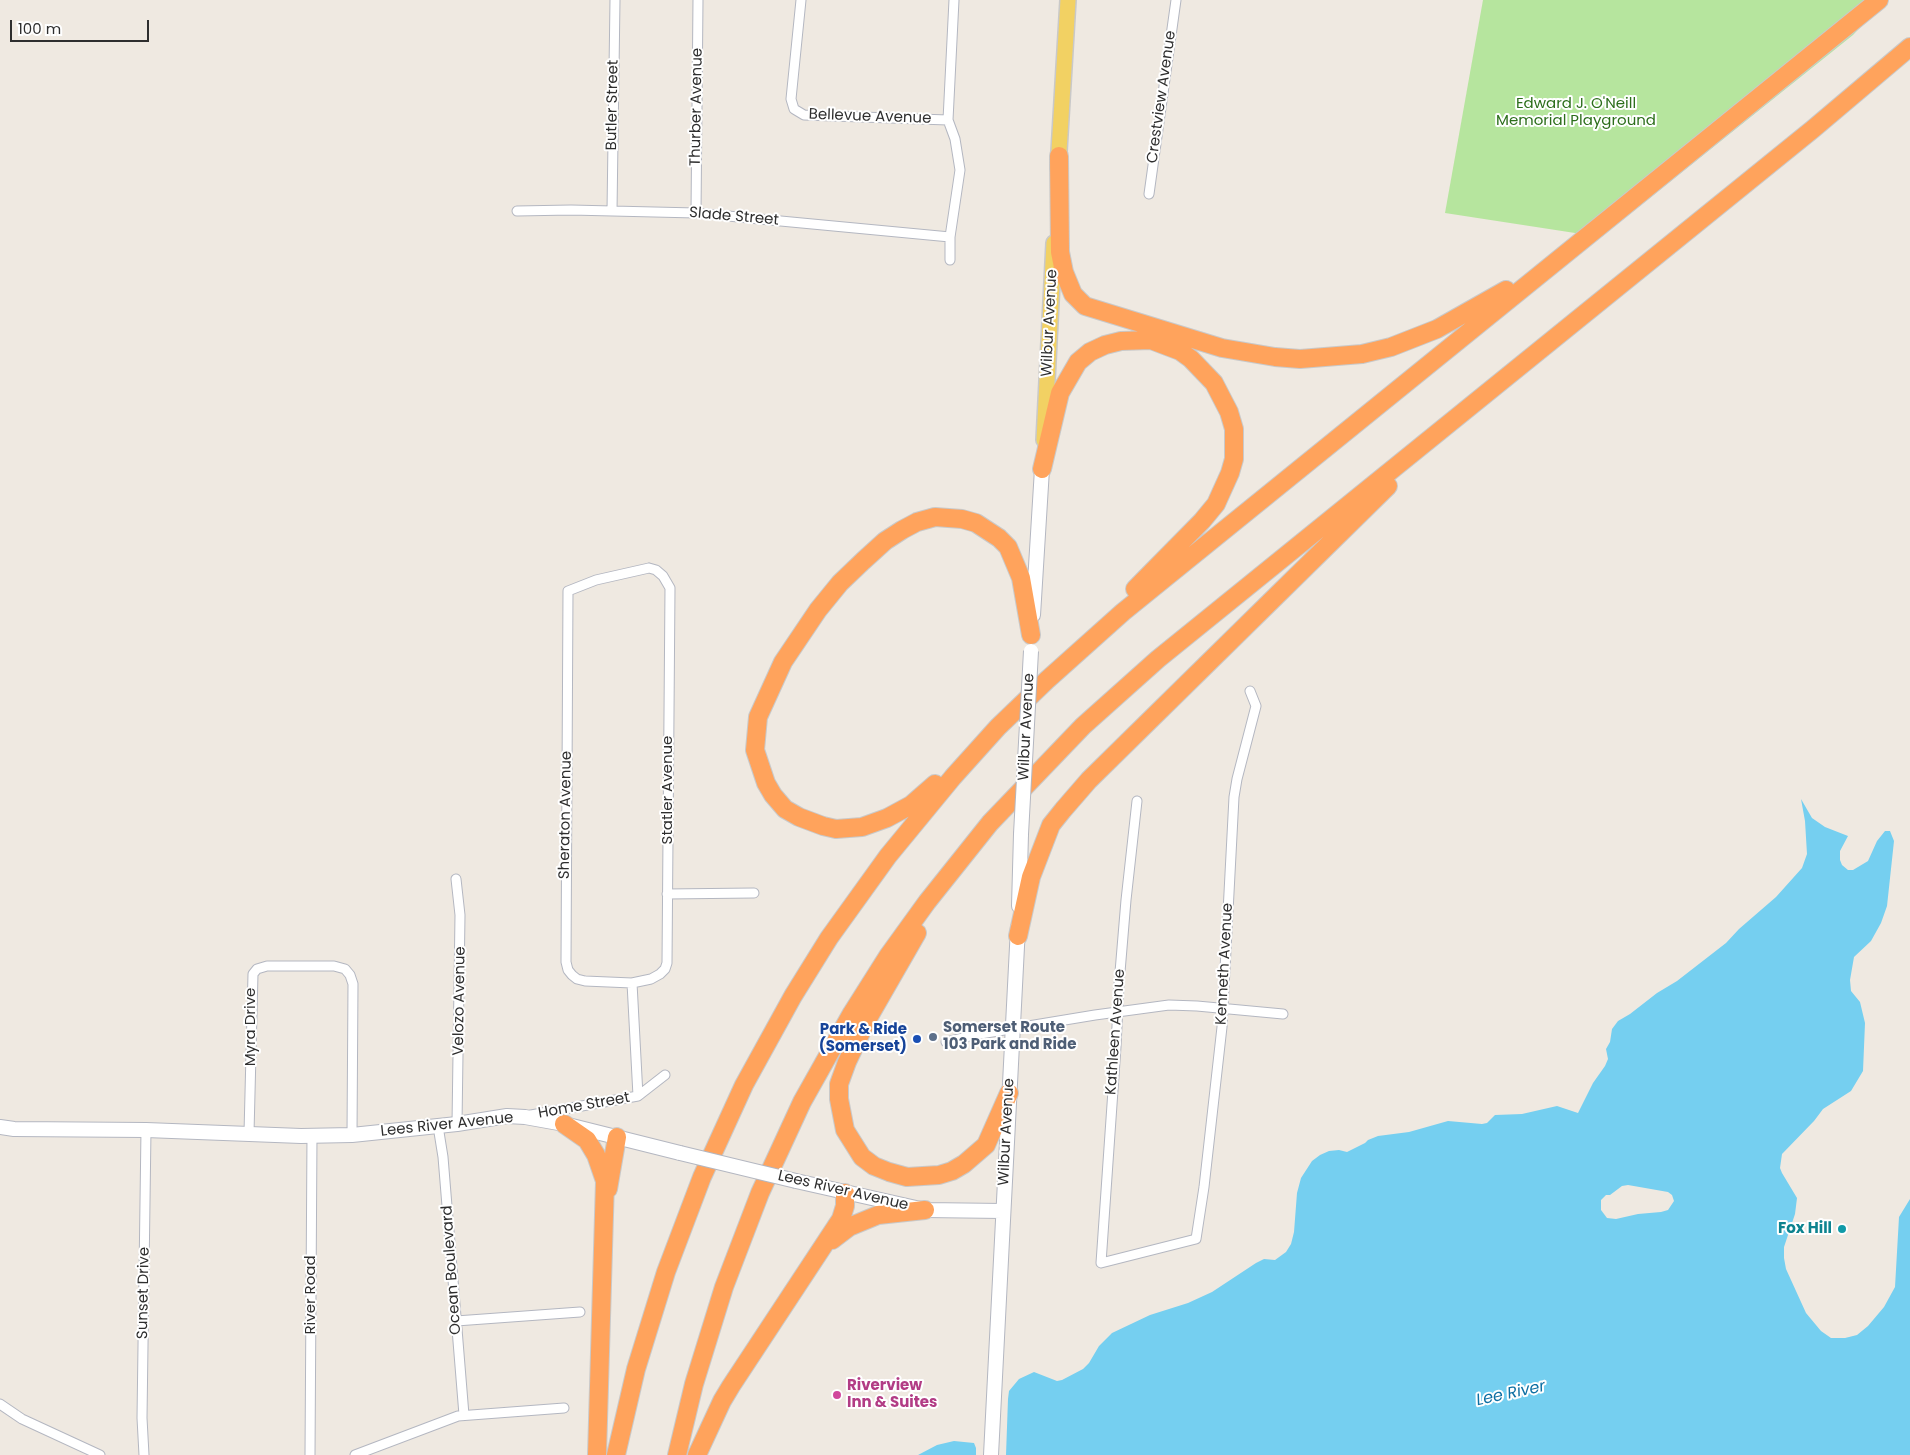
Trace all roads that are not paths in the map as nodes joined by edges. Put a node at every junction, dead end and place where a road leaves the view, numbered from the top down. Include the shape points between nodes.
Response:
1 (616, 0) edge
2 (698, 0) edge
3 (801, 0) edge
4 (954, 0) edge
5 (1068, 0) edge
6 (1176, 0) edge
7 (1879, 0) edge
8 (1910, 47) edge
9 (948, 120) junction
10 (1059, 156) junction
11 (1149, 194) dead end
12 (517, 211) dead end
13 (612, 211) junction
14 (696, 213) junction
15 (950, 237) junction
16 (1582, 240) junction
17 (950, 260) dead end
18 (1472, 404) junction
19 (1042, 469) junction
20 (568, 591) joint
21 (1031, 643) junction
22 (1072, 657) junction
23 (1250, 692) dead end
24 (998, 727) junction
25 (1137, 801) dead end
26 (968, 849) junction
27 (456, 879) dead end
28 (754, 893) dead end
29 (667, 894) junction
30 (1018, 936) junction
31 (632, 983) junction
32 (1223, 1009) junction
33 (1118, 1012) junction
34 (1282, 1014) dead end
35 (1013, 1030) junction
36 (946, 1042) dead end
37 (665, 1075) dead end
38 (1009, 1093) junction
39 (638, 1096) junction
40 (525, 1116) junction
41 (457, 1124) junction
42 (564, 1124) junction
43 (438, 1126) junction
44 (0, 1127) edge
45 (146, 1130) junction
46 (249, 1133) junction
47 (312, 1135) junction
48 (352, 1135) junction
49 (617, 1137) junction
50 (846, 1193) junction
51 (925, 1210) junction
52 (1003, 1211) junction
53 (603, 1227) junction
54 (819, 1255) junction
55 (1100, 1263) joint
56 (580, 1312) dead end
57 (456, 1321) junction
58 (0, 1404) edge
59 (564, 1408) dead end
60 (464, 1415) junction
61 (100, 1455) edge
62 (144, 1455) edge
63 (310, 1455) edge
64 (355, 1455) edge
65 (597, 1455) edge
66 (616, 1455) edge
67 (676, 1455) edge
68 (697, 1455) edge
69 (991, 1455) edge

1 - 13 street, Butler Street
2 - 14 street, Thurber Avenue
3 - 9 street, Bellevue Avenue via 791,99 794,109 804,115
4 - 9 street
5 - 10 main road, Wilbur Avenue
6 - 11 street, Crestview Avenue
7 - 16 highway
8 - 18 highway
9 - 15 street via 957,146 960,170
10 - 16 highway via 1060,252 1073,294 1085,306 1222,348 1275,357 1314,359 1362,354 1414,339 1464,315
10 - 19 main road, Wilbur Avenue
12 - 13 street, Slade Street
13 - 14 street, Slade Street
14 - 15 street, Slade Street
15 - 17 street
16 - 22 highway via 1174,569
18 - 26 highway via 1107,703 1030,780
18 - 30 highway via 1075,795 1052,825 1045,841 1031,877
19 - 21 main road, Wilbur Avenue
19 - 22 highway via 1060,393 1067,377 1090,352 1121,341 1151,340 1180,351 1191,359 1214,383 1234,429 1234,459 1216,504
20 - 29 street, Statler Avenue via 596,580 649,568 663,576 670,588
20 - 31 street, Sheraton Avenue via 566,962 576,979
21 - 24 highway via 1021,578 1008,547 976,522 935,517 917,522 885,541 840,583 818,610 783,662 765,699 758,717 755,750 766,783 785,809 822,826 849,829 876,823 910,805
21 - 30 main road, Wilbur Avenue, bridge
22 - 24 highway
23 - 32 street, Kenneth Avenue via 1256,706 1234,797
24 - 66 highway via 936,796 873,876 811,966 760,1055 715,1146 677,1240 645,1337
25 - 33 street, Kathleen Avenue via 1118,984
26 - 38 highway via 892,977 847,1062 839,1084 838,1099 845,1130 862,1156 874,1166 907,1177 939,1175 964,1164 986,1145
26 - 67 highway via 912,922 865,992 834,1042 788,1132 747,1224 721,1295
27 - 41 street, Velozo Avenue via 460,899
28 - 29 street
29 - 31 street, Statler Avenue via 665,969 651,979
30 - 35 main road, Wilbur Avenue
31 - 39 street
32 - 33 street via 1169,1005
32 - 34 street
32 - 55 street, Kenneth Avenue via 1196,1239
33 - 35 street
33 - 55 street, Kathleen Avenue
35 - 36 street
35 - 38 main road, Wilbur Avenue
37 - 39 street, Home Street
38 - 52 main road, Wilbur Avenue
39 - 40 street, Home Street
40 - 41 main road, Lees River Avenue
40 - 42 main road, Lees River Avenue
41 - 43 main road, Lees River Avenue
42 - 49 main road, Lees River Avenue
42 - 53 highway via 587,1140 596,1155 605,1181
43 - 48 main road, Lees River Avenue
43 - 57 street, Ocean Boulevard
44 - 45 main road, Lees River Avenue
45 - 46 main road, Lees River Avenue
45 - 62 street, Sunset Drive
46 - 47 main road, Lees River Avenue
46 - 48 street, Myra Drive via 253,974 257,968 267,966 334,966 345,970 353,984
47 - 48 main road, Lees River Avenue
47 - 63 street, River Road
49 - 50 main road, Lees River Avenue, bridge
49 - 53 highway
50 - 51 main road, Lees River Avenue
50 - 54 highway via 841,1219
51 - 52 main road, Lees River Avenue
51 - 54 highway via 878,1215 857,1223 835,1236
52 - 69 main road, Wilbur Avenue
53 - 65 highway
54 - 68 highway via 731,1386
56 - 57 street
57 - 60 street, Ocean Boulevard
58 - 61 street via 22,1419
59 - 60 street
60 - 64 street

